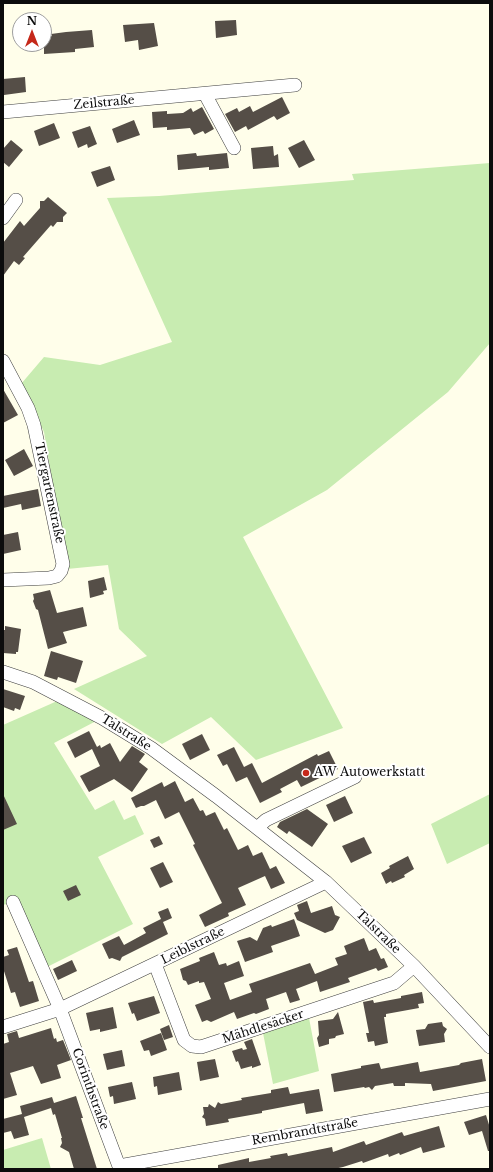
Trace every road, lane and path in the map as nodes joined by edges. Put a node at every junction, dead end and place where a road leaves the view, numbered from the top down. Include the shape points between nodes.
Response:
1 (295, 85) dead end
2 (205, 94) junction
3 (3, 112) edge
4 (234, 148) dead end
5 (16, 200) dead end
6 (3, 218) edge
7 (3, 361) edge
8 (3, 580) edge
9 (3, 672) edge
10 (355, 777) dead end
11 (257, 828) junction
12 (326, 882) junction
13 (13, 902) dead end
14 (155, 964) junction
15 (414, 966) junction
16 (60, 1008) junction
17 (3, 1027) edge
18 (490, 1047) edge
19 (490, 1099) edge
20 (120, 1168) edge

1 - 2 street, Zeilstraße
2 - 3 street, Zeilstraße
2 - 4 street
5 - 6 street
7 - 8 street, Tiergartenstraße via 28,408 34,425 63,564 57,576
9 - 11 street, Talstraße via 43,686 102,718 178,767
10 - 11 street via 266,820
11 - 12 street, Talstraße
12 - 14 street, Leiblstraße
12 - 15 street, Talstraße
13 - 16 street
14 - 15 street, Mähdlesäcker via 184,1040 192,1046 201,1047 394,983
14 - 16 street, Leiblstraße
15 - 18 street, Talstraße
16 - 17 street, Leiblstraße
16 - 20 street, Corinthstraße
19 - 20 street, Rembrandtstraße

